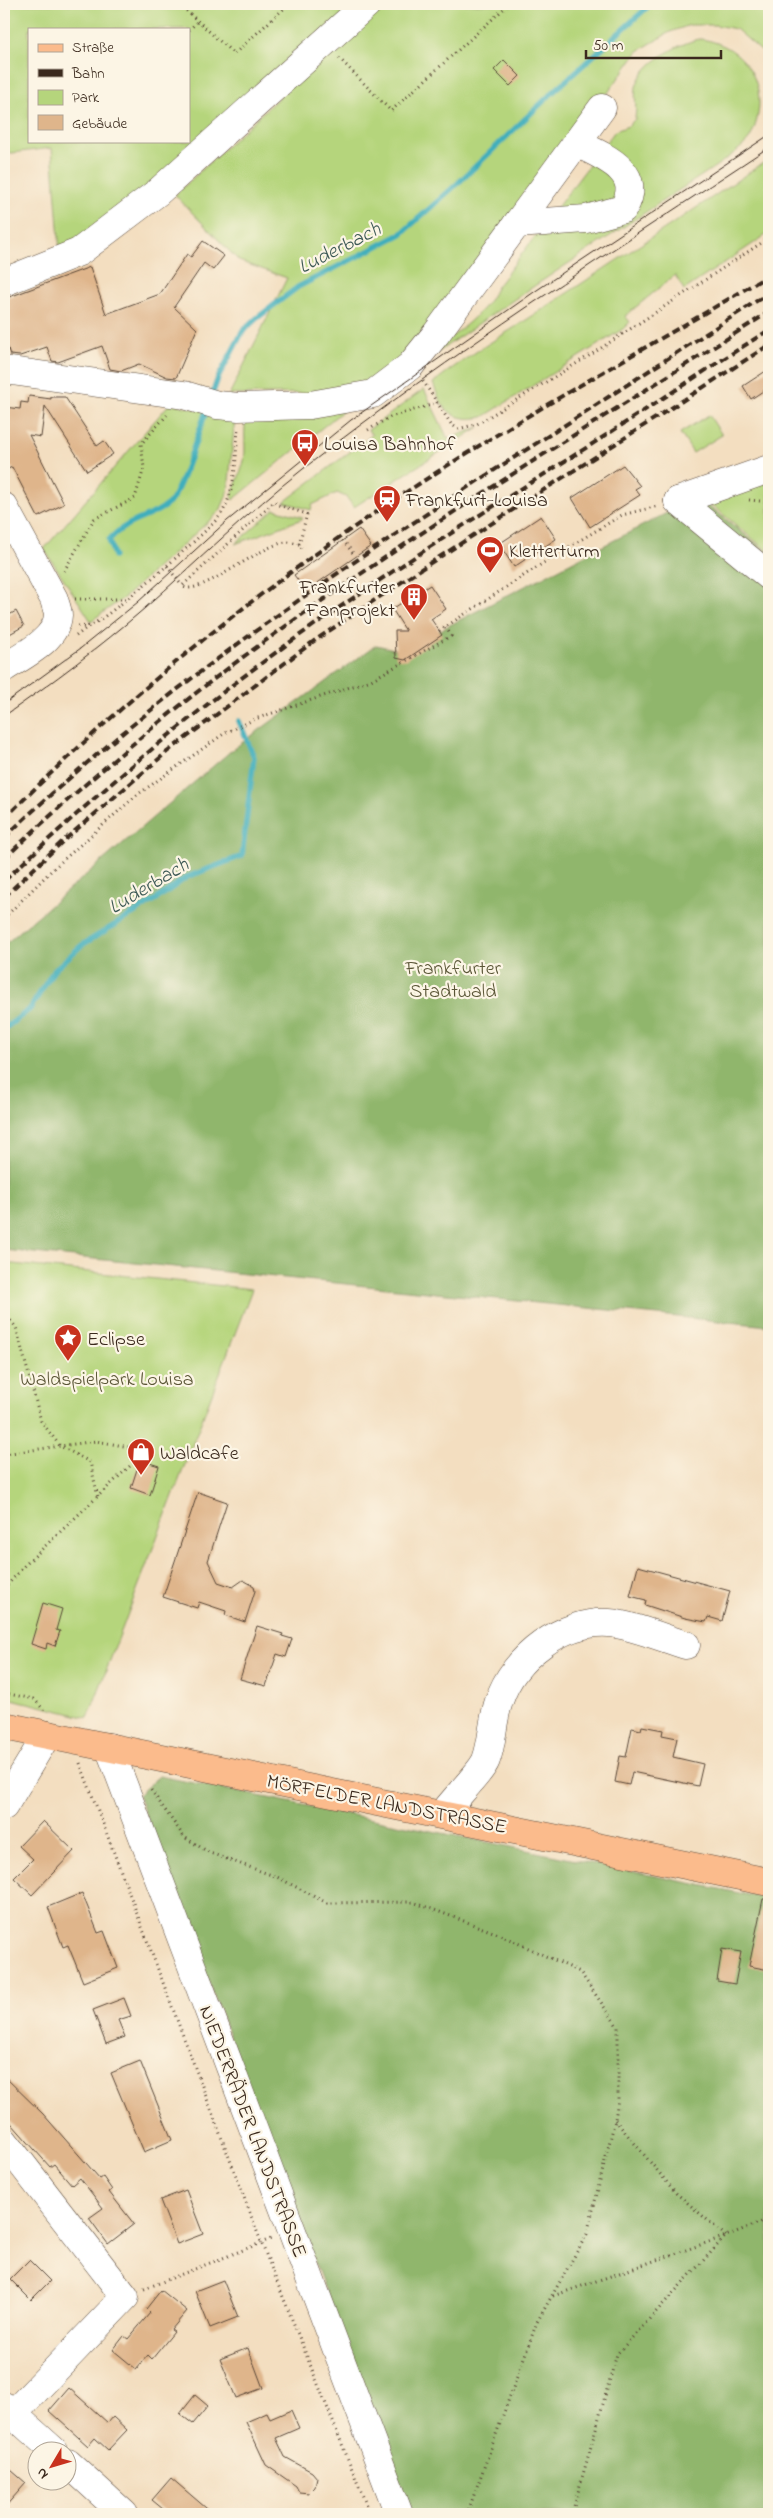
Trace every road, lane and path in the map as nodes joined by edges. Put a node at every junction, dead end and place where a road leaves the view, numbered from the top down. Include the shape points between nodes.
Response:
1 (178, 4) edge
2 (289, 4) edge
3 (367, 4) edge
4 (509, 4) edge
5 (198, 21) junction
6 (190, 29) edge
7 (324, 43) junction
8 (602, 108) dead end
9 (576, 143) junction
10 (517, 224) junction
11 (769, 238) edge
12 (4, 282) edge
13 (410, 366) junction
14 (4, 370) edge
15 (211, 402) junction
16 (438, 403) junction
17 (368, 430) dead end
18 (769, 469) edge
19 (678, 501) junction
20 (4, 507) edge
21 (343, 540) dead end
22 (299, 544) junction
23 (349, 548) junction
24 (302, 549) dead end
25 (344, 551) dead end
26 (355, 556) dead end
27 (166, 566) junction
28 (769, 576) edge
29 (182, 586) junction
30 (57, 589) junction
31 (127, 599) junction
32 (446, 626) junction
33 (55, 627) junction
34 (439, 631) dead end
35 (4, 668) edge
36 (4, 918) edge
37 (4, 1313) edge
38 (60, 1446) junction
39 (4, 1454) edge
40 (98, 1497) junction
41 (4, 1589) edge
42 (686, 1645) dead end
43 (4, 1726) edge
44 (47, 1735) junction
45 (109, 1747) junction
46 (80, 1763) dead end
47 (147, 1785) dead end
48 (4, 1806) edge
49 (443, 1814) junction
50 (769, 1882) edge
51 (615, 2120) junction
52 (4, 2141) edge
53 (769, 2218) edge
54 (726, 2236) junction
55 (274, 2238) dead end
56 (262, 2242) junction
57 (552, 2296) junction
58 (124, 2297) junction
59 (8, 2410) edge
60 (42, 2440) edge
61 (78, 2472) edge
62 (124, 2514) edge
63 (370, 2514) edge
64 (399, 2514) edge
65 (467, 2514) edge
66 (569, 2514) edge

1 - 5 path
2 - 5 path via 234,54
3 - 7 street
4 - 7 path via 391,111
5 - 6 path
7 - 12 street via 158,192 79,252
8 - 9 street
9 - 10 street
9 - 10 street via 605,156 620,168 630,187 631,197 623,209 586,219
10 - 13 street
11 - 16 path via 592,354 477,424 458,428 451,424
13 - 15 street via 373,394 310,405
13 - 16 path
14 - 15 street
15 - 27 path via 236,454 230,492 222,514
15 - 30 path via 141,444 144,468 135,498 94,519
16 - 17 path via 390,417
18 - 19 street
19 - 28 street
19 - 32 path via 622,515
20 - 30 street
21 - 23 path
22 - 24 path
22 - 29 path via 288,542 260,550 213,580 193,589
22 - 29 path via 307,514 278,505 275,501
23 - 25 path
23 - 26 path
27 - 29 path
27 - 31 path
30 - 31 path
30 - 33 street
31 - 33 path via 90,626
32 - 34 path
32 - 36 path via 451,636 371,680 256,719 225,734 137,795 53,868
33 - 35 street via 45,640
37 - 38 path via 16,1327 41,1421
38 - 39 path
38 - 40 path via 90,1462
38 - 40 path via 96,1441 147,1450
40 - 41 path
42 - 49 street via 611,1623 593,1623 554,1637 534,1650 499,1700 485,1762
43 - 44 main road, MÖRFELDER LANDSTRASSE
44 - 45 main road, MÖRFELDER LANDSTRASSE
44 - 48 street
45 - 49 main road, MÖRFELDER LANDSTRASSE
45 - 64 street, NIEDERRÄDER LANDSTRASSE
46 - 56 path
47 - 51 path via 184,1837 210,1853 276,1878 327,1903 413,1902 496,1933 580,1972 618,2027
49 - 50 main road, MÖRFELDER LANDSTRASSE
51 - 54 path via 676,2193
51 - 57 path via 587,2234
52 - 58 street
53 - 54 path
54 - 57 path
54 - 66 path via 617,2354 573,2510
55 - 56 path
56 - 58 path
56 - 63 path
57 - 65 path via 538,2322
58 - 59 street
59 - 60 street
61 - 62 street

